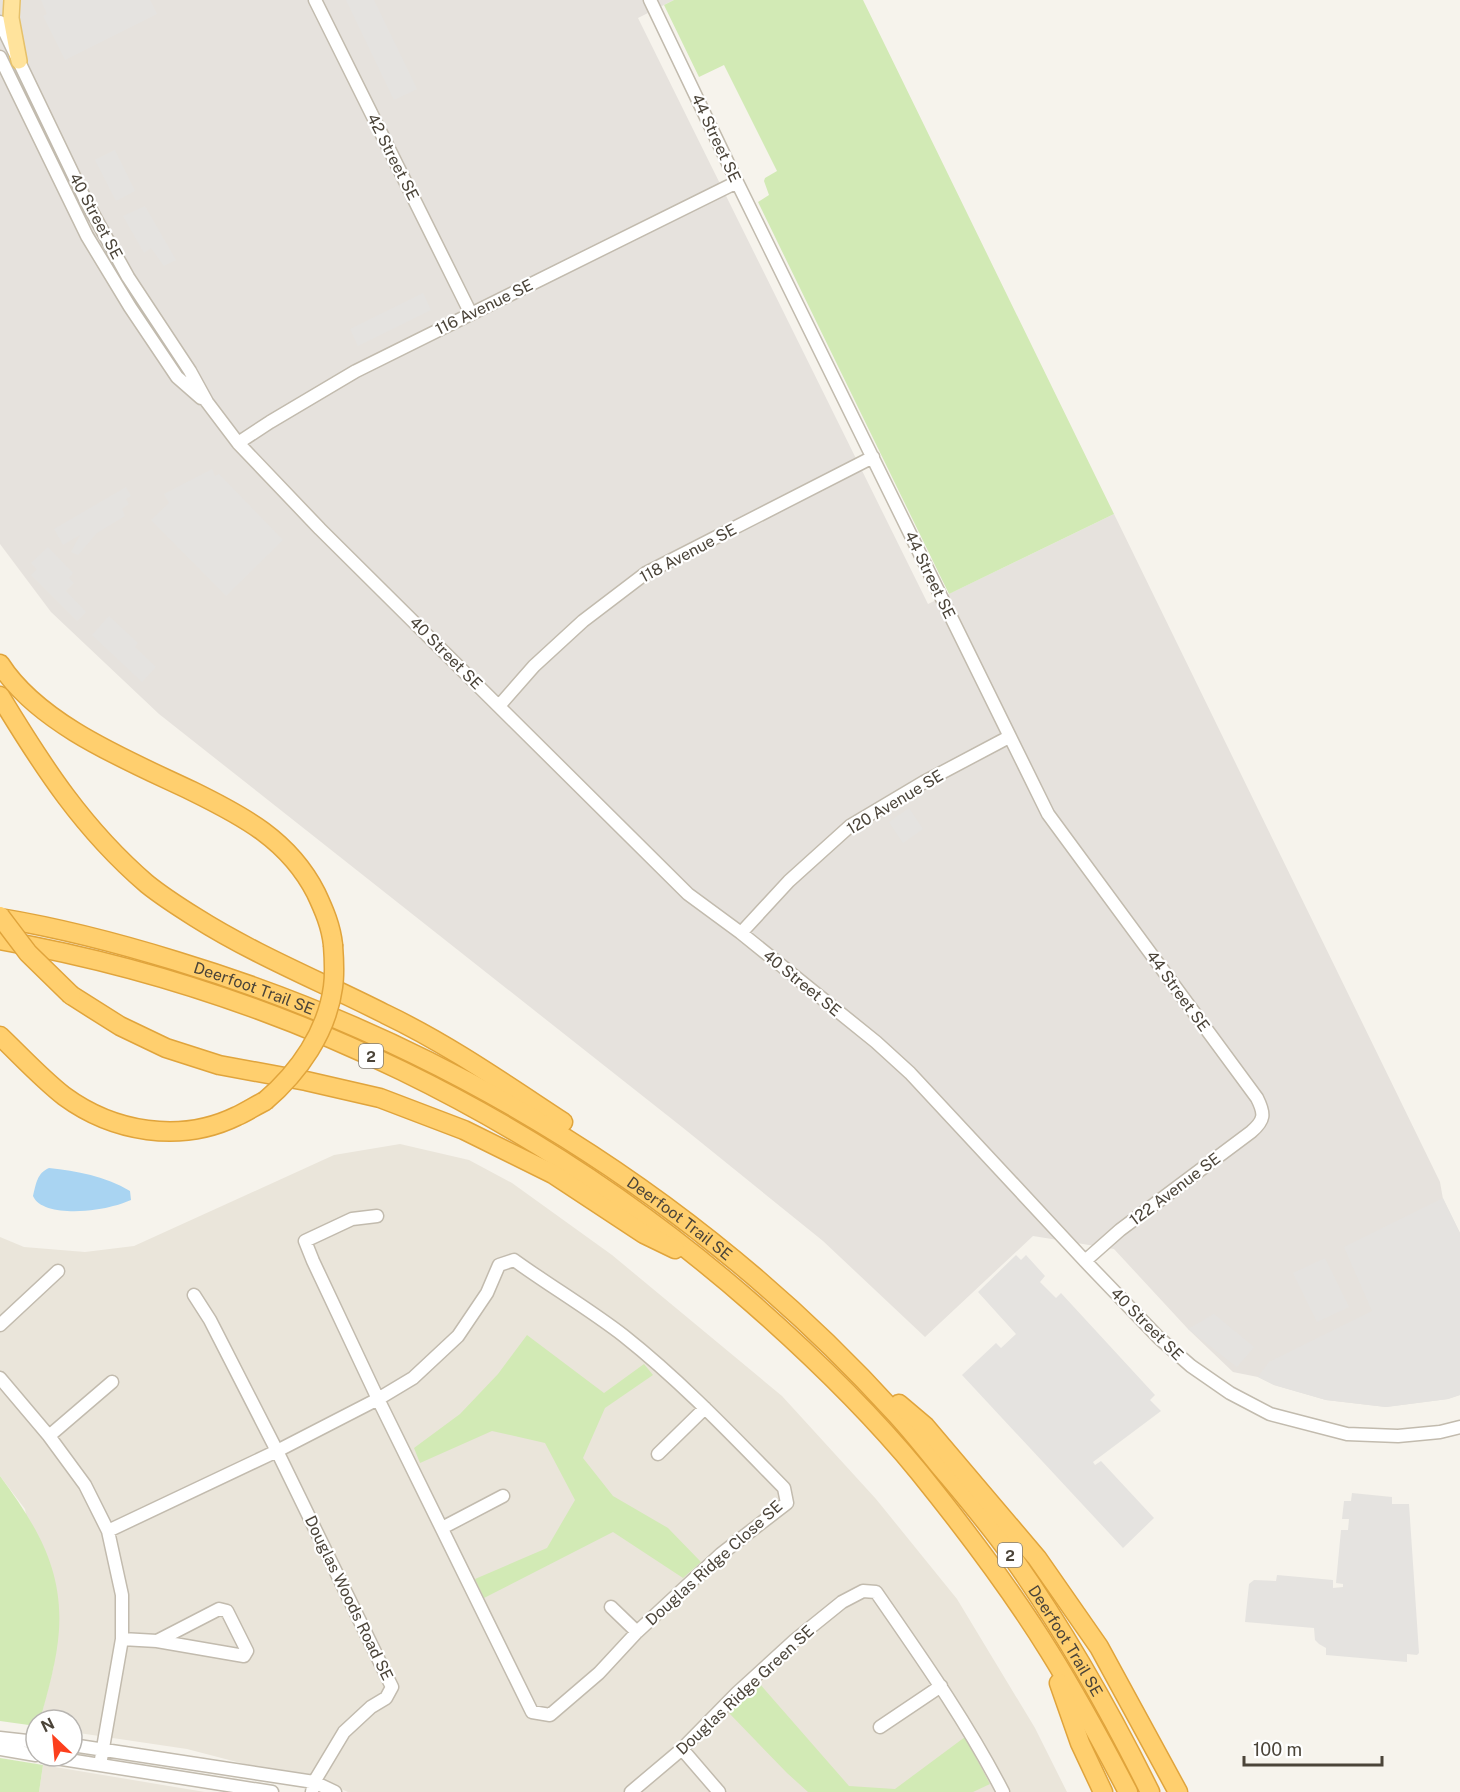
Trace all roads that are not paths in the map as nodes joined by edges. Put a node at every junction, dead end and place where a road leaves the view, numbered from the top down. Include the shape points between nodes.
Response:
1 (12, 0) edge
2 (315, 0) edge
3 (650, 0) edge
4 (0, 22) edge
5 (0, 57) edge
6 (19, 61) junction
7 (737, 182) junction
8 (471, 314) junction
9 (207, 402) junction
10 (238, 443) junction
11 (873, 457) junction
12 (0, 664) edge
13 (0, 696) edge
14 (499, 706) junction
15 (1009, 737) junction
16 (0, 917) edge
17 (741, 933) junction
18 (0, 940) edge
19 (0, 1036) edge
20 (1263, 1116) joint
21 (662, 1203) junction
22 (377, 1216) dead end
23 (702, 1261) junction
24 (1085, 1261) junction
25 (58, 1271) dead end
26 (194, 1295) dead end
27 (0, 1325) edge
28 (830, 1346) junction
29 (0, 1378) edge
30 (112, 1382) dead end
31 (378, 1399) junction
32 (705, 1408) junction
33 (1460, 1427) edge
34 (49, 1436) junction
35 (277, 1451) junction
36 (658, 1454) dead end
37 (503, 1496) dead end
38 (442, 1528) junction
39 (108, 1531) junction
40 (611, 1607) dead end
41 (637, 1632) junction
42 (122, 1639) junction
43 (157, 1641) junction
44 (1047, 1647) junction
45 (941, 1686) junction
46 (880, 1727) dead end
47 (0, 1738) edge
48 (24, 1741) edge
49 (84, 1747) edge
50 (0, 1749) edge
51 (102, 1749) junction
52 (682, 1749) junction
53 (24, 1753) edge
54 (84, 1762) edge
55 (100, 1764) junction
56 (313, 1787) edge
57 (272, 1792) edge
58 (335, 1792) edge
59 (632, 1792) edge
60 (719, 1792) edge
61 (1003, 1792) edge
62 (1103, 1792) edge
63 (1128, 1792) edge
64 (1150, 1792) edge
65 (1178, 1792) edge

1 - 6 main road via 11,18
2 - 8 street, 42 Street SE
3 - 7 street, 44 Street SE
4 - 6 street, 40 Street SE
5 - 9 street, 40 Street SE via 87,236 177,377
6 - 9 street, 40 Street SE via 86,201 128,277
7 - 8 street, 116 Avenue SE
7 - 11 street, 44 Street SE
8 - 10 street, 116 Avenue SE via 356,371
9 - 10 street, 40 Street SE
10 - 14 street, 40 Street SE
11 - 14 street, 118 Avenue SE via 646,573 534,666
11 - 15 street, 44 Street SE
12 - 19 highway, bridge via 29,698 90,741 237,813 278,843 302,868 311,884 325,912 333,945 333,984 327,1014 293,1073 265,1101 235,1117 192,1130 142,1130 93,1114 64,1096
13 - 21 highway via 75,809 149,886 219,932 452,1050 592,1141
14 - 17 street, 40 Street SE via 688,894
15 - 17 street, 120 Avenue SE via 850,826 789,881
15 - 20 street, 44 Street SE via 1047,814 1257,1098
16 - 21 highway, Deerfoot Trail SE / 2 via 137,949 313,1008 477,1085 582,1148
16 - 23 highway, bridge via 28,953 71,995 120,1026 165,1048 219,1065 380,1098 464,1130 553,1174 644,1234
17 - 24 street, 40 Street SE via 910,1073
18 - 23 highway, Deerfoot Trail SE / 2 via 166,979 335,1040 520,1133 635,1209
20 - 24 street, 122 Avenue SE via 1251,1132 1120,1230
21 - 28 highway, Deerfoot Trail SE / 2 via 752,1275
22 - 31 street via 352,1219 305,1242
23 - 44 highway, Deerfoot Trail SE / 2 via 782,1329 900,1451 978,1547
24 - 33 street, 40 Street SE via 1191,1366 1270,1414 1347,1434 1398,1436
25 - 27 street
26 - 35 street
28 - 64 highway, Deerfoot Trail SE / 2 via 895,1413 1012,1557 1093,1684
28 - 65 highway via 926,1426 1037,1558 1099,1647
29 - 34 street
30 - 34 street
31 - 32 street, Douglas Ridge Close SE via 413,1378 458,1336 488,1293 499,1265 514,1260 623,1336
31 - 35 street, Douglas Ridge Close SE
31 - 38 street, Douglas Ridge Close SE
32 - 36 street
32 - 41 street, Douglas Ridge Close SE via 784,1488 787,1503 721,1554
34 - 39 street via 85,1485
35 - 39 street, Douglas Ridge Close SE
35 - 56 street, Douglas Woods Road SE via 392,1687 387,1698 344,1732
37 - 38 street
38 - 41 street, Douglas Ridge Close SE via 532,1712 550,1715 599,1673
39 - 42 street via 122,1595
40 - 41 street
42 - 43 street
42 - 51 street
43 - 43 street via 244,1656 247,1651 227,1611 219,1609
44 - 62 highway via 1080,1743
44 - 63 highway, Deerfoot Trail SE / 2
45 - 46 street
45 - 52 street, Douglas Ridge Green SE via 876,1592 863,1591 842,1602 773,1659
45 - 61 street, Douglas Ridge Green SE
47 - 48 street
49 - 51 street
50 - 53 street
51 - 55 street
51 - 56 street
52 - 59 street, Douglas Ridge Green SE
52 - 60 street
54 - 55 street
55 - 57 street
56 - 58 street

